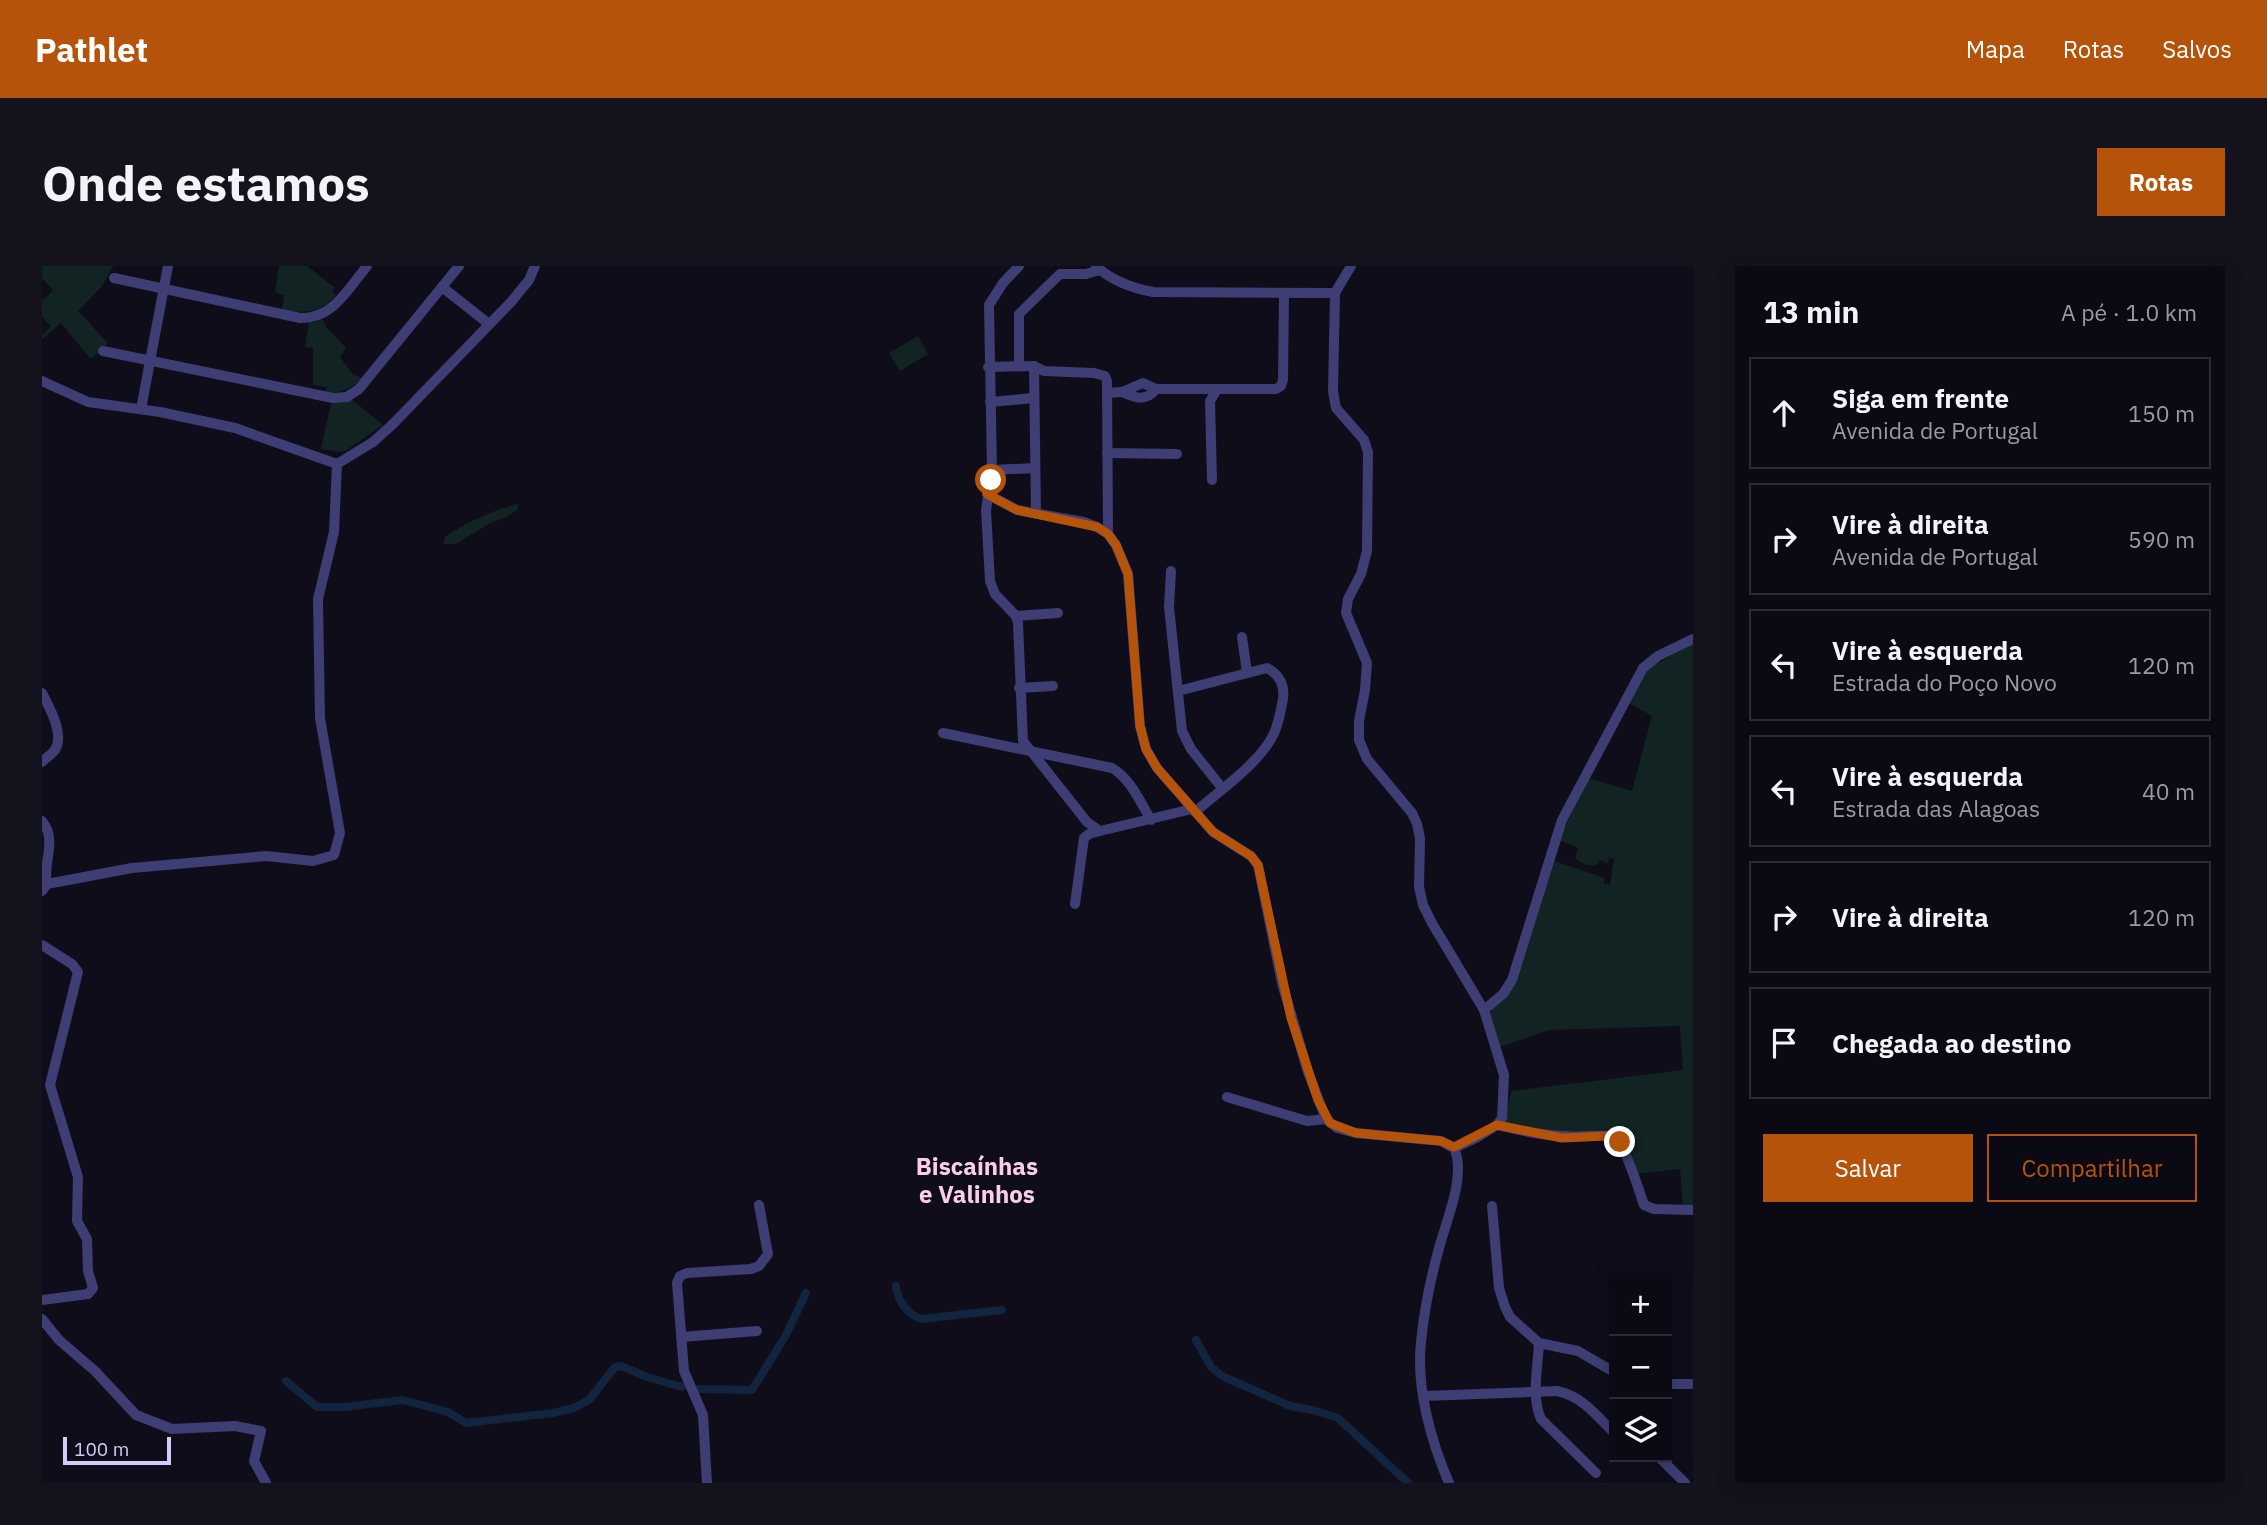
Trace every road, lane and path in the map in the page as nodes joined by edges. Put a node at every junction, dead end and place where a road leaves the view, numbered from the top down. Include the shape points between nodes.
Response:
1 (168, 266) edge
2 (367, 266) edge
3 (459, 266) edge
4 (535, 266) edge
5 (1018, 266) edge
6 (1351, 266) edge
7 (1098, 268) edge
8 (114, 278) dead end
9 (442, 287) junction
10 (163, 289) junction
11 (1284, 293) junction
12 (1335, 293) junction
13 (489, 324) junction
14 (103, 351) dead end
15 (149, 361) junction
16 (1018, 366) junction
17 (1034, 366) junction
18 (988, 367) junction
19 (42, 381) edge
20 (1216, 391) junction
21 (1107, 393) junction
22 (1034, 398) junction
23 (989, 402) junction
24 (141, 409) junction
25 (1107, 453) junction
26 (1177, 454) dead end
27 (337, 464) junction
28 (1035, 468) junction
29 (992, 470) junction
30 (1212, 480) dead end
31 (987, 494) junction
32 (1035, 513) junction
33 (1108, 534) junction
34 (1171, 571) dead end
35 (1058, 613) dead end
36 (1016, 616) junction
37 (1242, 636) dead end
38 (1693, 639) edge
39 (1247, 673) junction
40 (1053, 686) dead end
41 (1019, 688) junction
42 (1178, 691) junction
43 (42, 693) edge
44 (943, 733) dead end
45 (1029, 751) junction
46 (42, 762) edge
47 (1222, 788) junction
48 (1194, 811) junction
49 (42, 821) edge
50 (1151, 821) junction
51 (1100, 831) junction
52 (44, 888) edge
53 (1075, 904) dead end
54 (42, 945) edge
55 (1484, 1010) junction
56 (1227, 1097) dead end
57 (1326, 1119) junction
58 (1497, 1125) junction
59 (1454, 1147) junction
60 (759, 1205) dead end
61 (1492, 1206) dead end
62 (1693, 1210) edge
63 (42, 1300) edge
64 (42, 1319) edge
65 (754, 1335) dead end
66 (681, 1337) junction
67 (1539, 1343) junction
68 (1609, 1369) edge
69 (1672, 1384) edge
70 (1691, 1384) dead end
71 (1536, 1391) junction
72 (1424, 1396) junction
73 (1609, 1428) edge
74 (1664, 1462) edge
75 (1596, 1473) dead end
76 (266, 1483) edge
77 (707, 1483) edge
78 (1449, 1483) edge
79 (1685, 1483) edge

1 - 10 street
2 - 10 street via 333,308 312,318
3 - 9 street
4 - 13 street via 529,281
5 - 18 street via 989,305
6 - 12 street
7 - 11 street via 1135,288 1153,292
7 - 16 street via 1086,274 1060,274 1022,310 1017,321
8 - 10 street
9 - 13 street
9 - 15 street via 359,390 347,397
10 - 15 street
11 - 12 street
11 - 20 street via 1281,386
12 - 55 street via 1336,408 1364,440 1369,465 1367,551 1346,613 1367,663 1359,740 1367,759 1412,813 1420,838 1423,905
13 - 27 street via 393,424
14 - 15 street
15 - 24 street
16 - 17 street
16 - 18 street
17 - 21 street via 1101,374 1107,381
17 - 22 street
18 - 23 street
19 - 24 street via 88,402
20 - 21 street via 1156,389 1144,398
20 - 30 street via 1210,401
21 - 25 street
22 - 23 street
22 - 28 street
23 - 29 street
24 - 27 street via 235,428
25 - 26 street
25 - 33 street
27 - 52 street via 334,532 318,599 320,718 340,833 334,855 313,861 266,856 132,868
28 - 29 street
28 - 32 street
29 - 31 street
31 - 32 street via 1017,510
31 - 36 street via 992,588
32 - 33 street via 1084,522
33 - 48 street via 1128,574 1142,738 1157,768
34 - 42 street via 1169,607
35 - 36 street
36 - 41 street
37 - 39 street
38 - 55 street via 1643,668 1562,820 1512,980
39 - 42 street
39 - 47 street via 1267,668 1275,672 1283,694 1280,714 1265,748
40 - 41 street
41 - 45 street via 1021,730
42 - 47 street via 1185,740
43 - 46 street via 58,740
44 - 45 street
45 - 50 street via 1112,768 1129,783
45 - 51 street via 1087,822
47 - 48 street
48 - 50 street
48 - 57 street via 1213,832 1258,865 1282,983
49 - 52 street via 49,837
50 - 51 street
51 - 53 street via 1084,838
54 - 63 street via 78,972 50,1085 78,1177 76,1221 87,1238 93,1288 88,1294
55 - 58 street via 1504,1075 1502,1118
56 - 57 street via 1307,1121
57 - 59 street via 1337,1128 1356,1133 1441,1141
58 - 59 street
58 - 62 street via 1544,1136 1616,1139 1644,1205
59 - 72 street via 1456,1185 1420,1344
60 - 66 street via 768,1254 760,1266 751,1269 680,1276
61 - 67 street via 1504,1307
64 - 76 street via 136,1415 172,1430 235,1426 261,1431 254,1461
65 - 66 street
66 - 77 street via 684,1371 703,1415
67 - 68 street via 1577,1351
67 - 71 street
69 - 70 street
71 - 72 street
71 - 73 street via 1570,1394
71 - 75 street via 1541,1419
72 - 78 street
74 - 79 street

